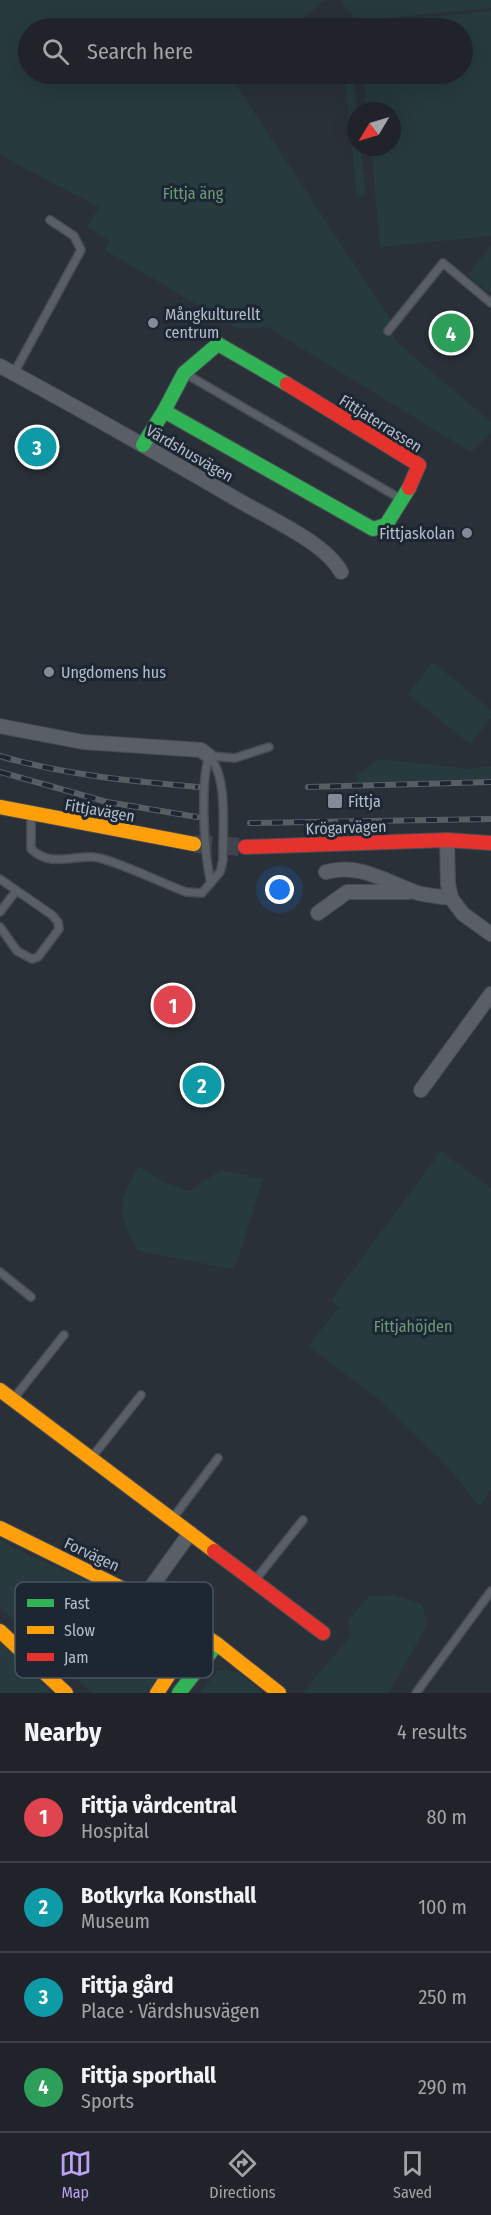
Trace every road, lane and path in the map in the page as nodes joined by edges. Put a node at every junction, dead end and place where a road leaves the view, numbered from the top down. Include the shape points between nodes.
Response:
1 (50, 220) dead end
2 (491, 303) edge
3 (388, 331) dead end
4 (0, 366) edge
5 (14, 373) junction
6 (184, 373) junction
7 (164, 411) junction
8 (143, 445) junction
9 (401, 500) junction
10 (341, 572) dead end
11 (0, 726) edge
12 (268, 747) dead end
13 (209, 756) junction
14 (0, 807) edge
15 (31, 813) junction
16 (447, 840) junction
17 (491, 843) edge
18 (195, 844) tunnel mouth
19 (246, 847) tunnel mouth
20 (326, 872) dead end
21 (0, 879) edge
22 (211, 883) junction
23 (16, 891) junction
24 (416, 892) junction
25 (451, 898) junction
26 (0, 912) edge
27 (318, 913) dead end
28 (0, 927) edge
29 (491, 934) edge
30 (491, 994) edge
31 (421, 1090) dead end
32 (0, 1272) edge
33 (31, 1297) dead end
34 (64, 1335) dead end
35 (0, 1390) edge
36 (141, 1395) dead end
37 (13, 1400) junction
38 (218, 1458) dead end
39 (90, 1459) junction
40 (172, 1520) junction
41 (303, 1520) dead end
42 (0, 1528) edge
43 (190, 1533) junction
44 (254, 1581) junction
45 (113, 1582) edge
46 (155, 1582) edge
47 (491, 1591) edge
48 (0, 1631) edge
49 (323, 1633) dead end
50 (213, 1641) edge
51 (217, 1644) junction
52 (15, 1645) edge
53 (213, 1649) edge
54 (50, 1678) edge
55 (167, 1678) edge
56 (191, 1678) edge
57 (66, 1693) edge
58 (157, 1693) edge
59 (179, 1693) edge
60 (279, 1693) edge
61 (416, 1693) edge

1 - 5 lane via 75,236 81,250
2 - 3 lane via 443,263
4 - 5 street, Värdshusvägen
5 - 8 street, Värdshusvägen
6 - 7 street, Fittjaterrassen
6 - 9 lane
6 - 9 street, Fittjaterrassen via 218,344 234,352 415,460 419,465 416,477
7 - 8 street, Fittjaterrassen
7 - 9 street, Fittjaterrassen via 373,529 386,525
8 - 10 street, Värdshusvägen via 296,534 335,560
11 - 13 street via 83,742 201,750
12 - 13 lane via 235,758
13 - 22 lane via 204,772 205,857
13 - 22 lane via 221,778 223,850 220,872
14 - 15 street, Fittjavägen
15 - 18 street, Fittjavägen
15 - 22 lane via 31,849 40,858 94,857 186,892 202,893
16 - 17 street, Krögarvägen
16 - 19 street, Krögarvägen
16 - 25 street
20 - 24 street via 362,870
21 - 23 lane
23 - 26 lane
23 - 28 lane via 52,915 59,929 38,957 32,959 16,951
24 - 25 street
24 - 27 street via 347,892
25 - 29 street via 463,914
30 - 31 street
32 - 33 lane
34 - 37 lane
35 - 37 street
36 - 39 lane
37 - 39 street
38 - 40 lane
39 - 40 street
40 - 43 street
41 - 44 lane
42 - 45 street, Forvägen
43 - 44 street
43 - 46 street
44 - 49 street
47 - 61 lane
48 - 52 street
50 - 51 street, Forvägen
51 - 53 street
51 - 60 street, Forvägen
54 - 57 street
55 - 58 street
56 - 59 street

